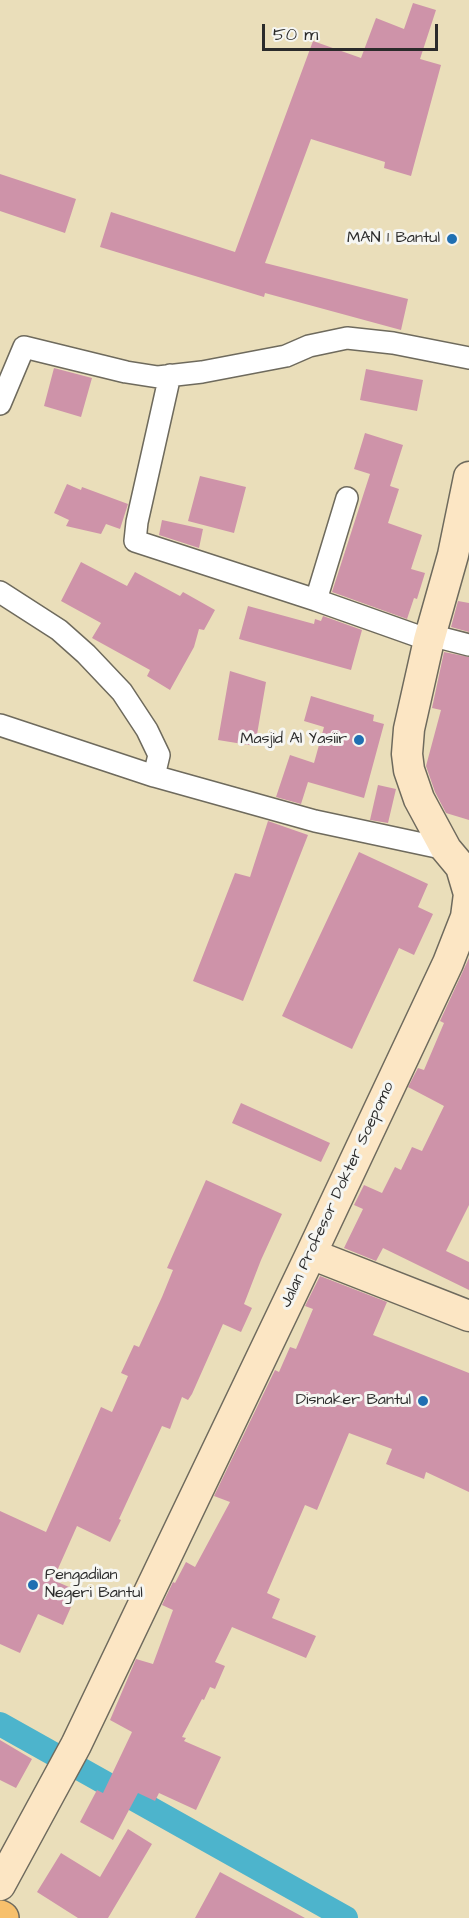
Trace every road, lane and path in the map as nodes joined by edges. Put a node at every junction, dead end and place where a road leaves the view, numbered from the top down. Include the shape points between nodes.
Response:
1 (469, 358) edge
2 (170, 375) junction
3 (0, 404) edge
4 (469, 477) edge
5 (347, 498) dead end
6 (0, 592) edge
7 (316, 600) junction
8 (430, 637) junction
9 (469, 645) edge
10 (0, 725) edge
11 (154, 776) junction
12 (459, 860) edge
13 (311, 1254) junction
14 (469, 1316) edge
15 (0, 1885) edge

1 - 2 street via 347,338 309,346 286,356
2 - 3 street via 126,372 24,347
2 - 7 street via 135,541
4 - 8 main road, Jalan Profesor Dokter Soepomo
5 - 7 street
6 - 11 street via 59,630 122,692 159,755
7 - 8 street
8 - 9 street
8 - 12 main road, Jalan Profesor Dokter Soepomo via 409,729 409,770 419,799
10 - 11 street
11 - 12 street
12 - 13 main road, Jalan Profesor Dokter Soepomo via 468,905 460,935
13 - 14 main road
13 - 15 main road, Jalan Profesor Dokter Soepomo via 76,1745

